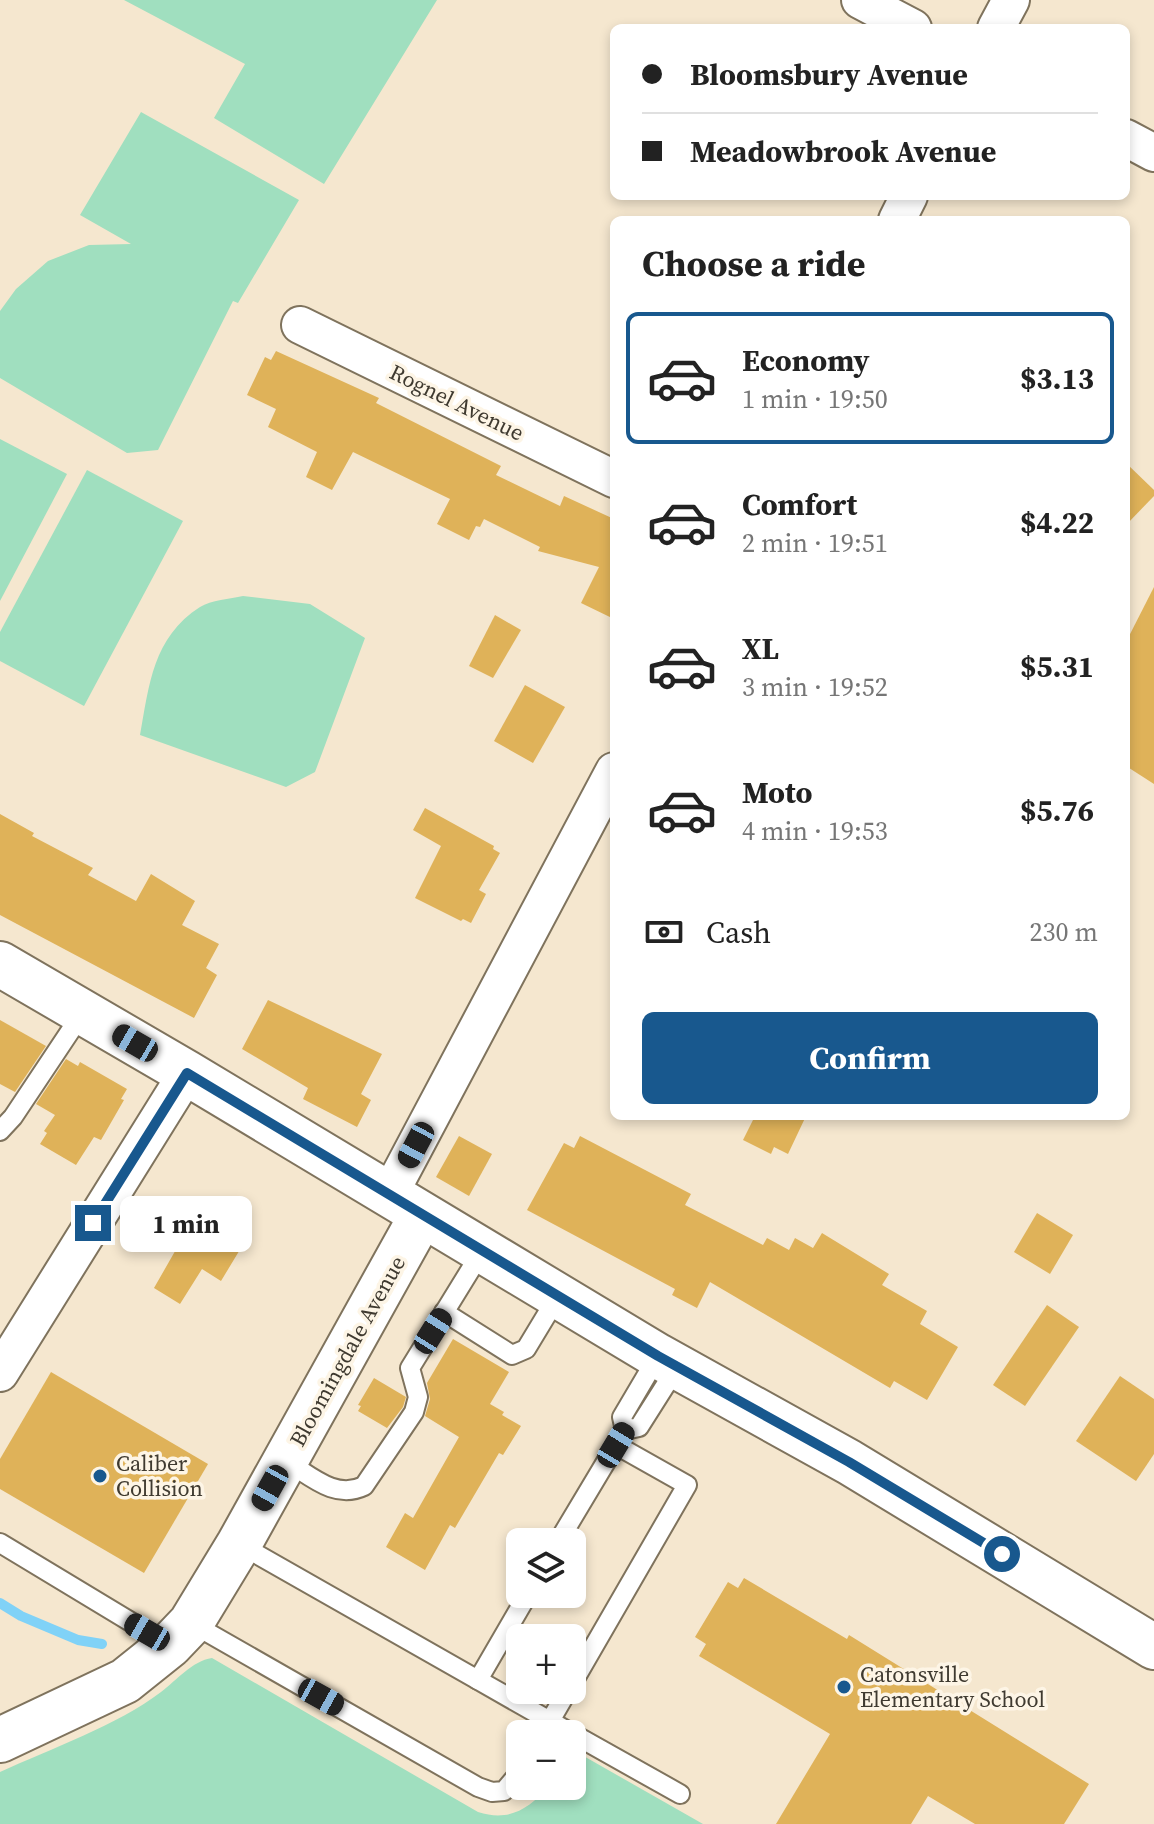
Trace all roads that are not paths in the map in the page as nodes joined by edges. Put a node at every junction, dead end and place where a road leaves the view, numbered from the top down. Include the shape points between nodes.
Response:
1 (860, 0) edge
2 (1011, 0) edge
3 (905, 24) edge
4 (998, 24) edge
5 (1130, 140) edge
6 (1154, 153) edge
7 (300, 325) dead end
8 (610, 477) edge
9 (610, 779) edge
10 (0, 964) edge
11 (83, 1012) junction
12 (187, 1073) junction
13 (0, 1131) edge
14 (406, 1205) junction
15 (482, 1251) junction
16 (558, 1296) junction
17 (444, 1312) junction
18 (667, 1361) junction
19 (0, 1373) edge
20 (620, 1437) junction
21 (286, 1461) junction
22 (566, 1528) edge
23 (0, 1543) edge
24 (239, 1544) junction
25 (180, 1634) junction
26 (506, 1646) edge
27 (1154, 1647) edge
28 (586, 1657) edge
29 (478, 1680) junction
30 (535, 1720) edge
31 (0, 1740) edge
32 (586, 1748) edge
33 (506, 1789) edge
34 (680, 1794) dead end

1 - 3 street
2 - 4 street
5 - 6 street
7 - 8 street, Rognel Avenue
9 - 14 street, Bloomingdale Avenue
10 - 11 main road
11 - 12 main road
11 - 13 lane
12 - 14 main road
12 - 19 street
14 - 15 main road
14 - 21 main road, Bloomingdale Avenue
15 - 16 main road
15 - 17 lane
16 - 17 lane via 526,1349 512,1355
16 - 18 main road
17 - 21 lane via 410,1368 418,1397 414,1412 364,1486 340,1492
18 - 20 lane via 622,1417
18 - 27 main road via 849,1462
20 - 22 lane
20 - 28 lane via 687,1485
21 - 24 main road, Bloomingdale Avenue
23 - 25 lane
24 - 25 main road, Bloomingdale Avenue
24 - 29 lane
25 - 31 main road, Bloomingdale Avenue via 125,1681
25 - 33 lane via 478,1787 492,1792
26 - 29 lane
29 - 30 lane
32 - 34 lane

